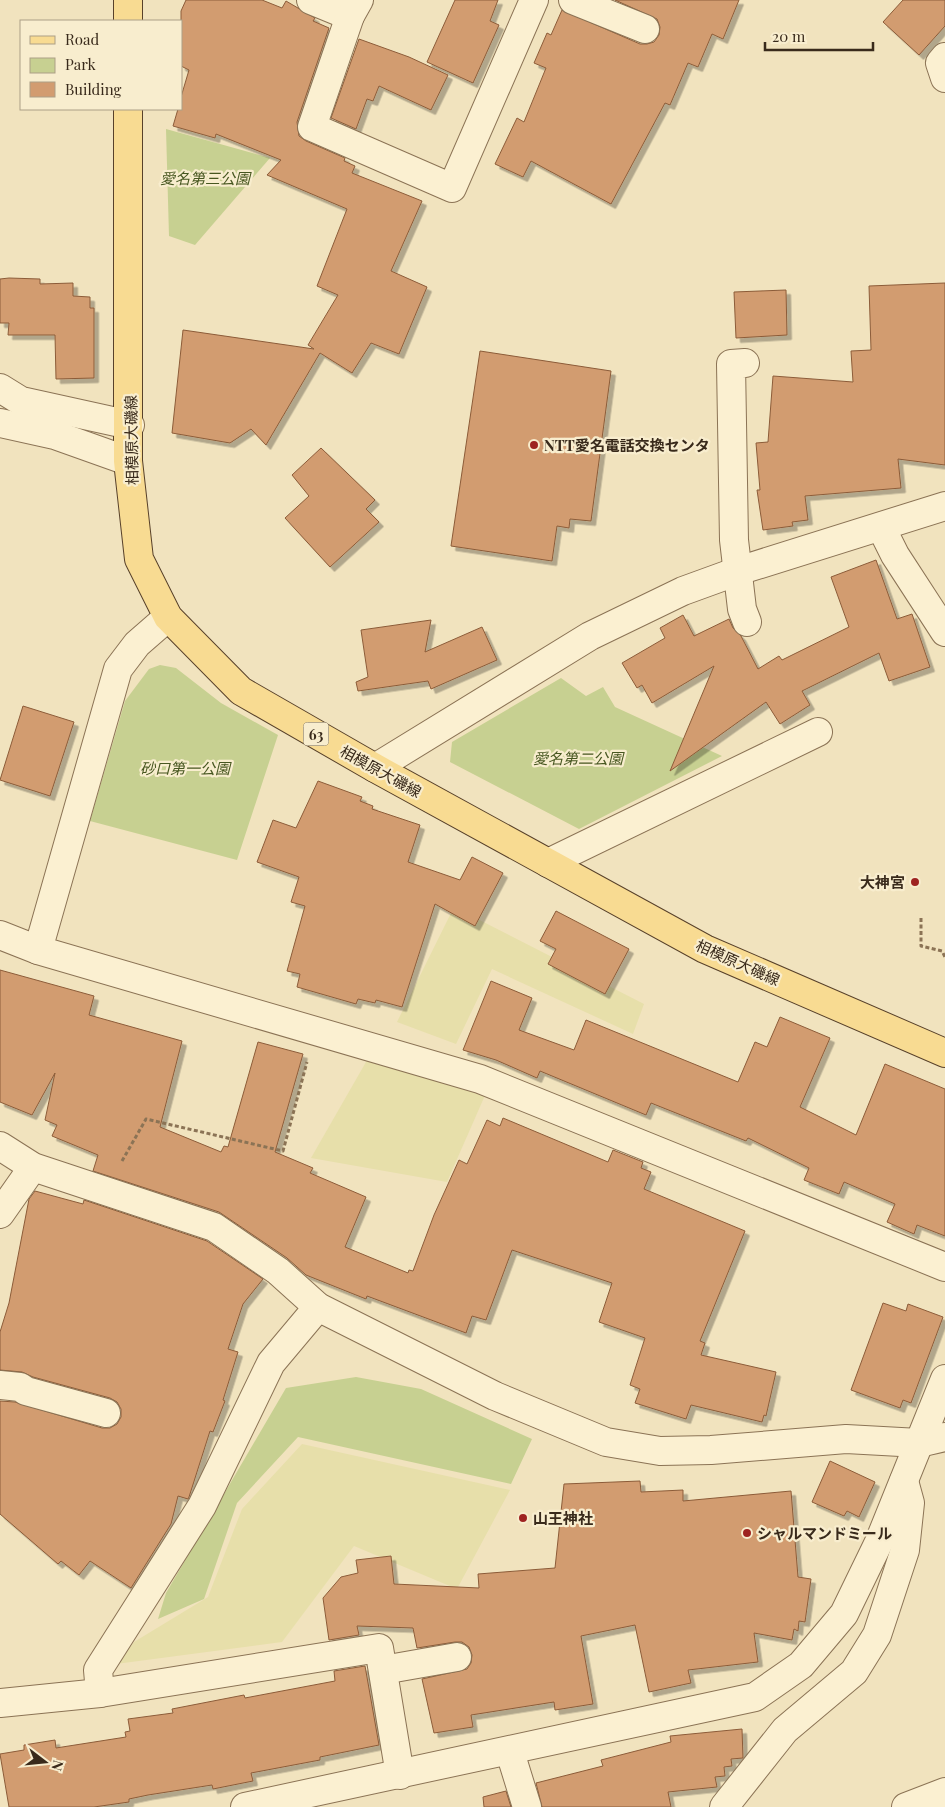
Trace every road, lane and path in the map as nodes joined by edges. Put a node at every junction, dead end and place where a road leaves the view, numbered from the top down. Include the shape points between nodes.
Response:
1 (128, 0) edge
2 (311, 0) edge
3 (534, 0) edge
4 (573, 0) edge
5 (354, 8) edge
6 (128, 20) edge
7 (645, 29) dead end
8 (945, 57) edge
9 (945, 78) edge
10 (128, 110) edge
11 (745, 363) dead end
12 (0, 388) edge
13 (0, 422) edge
14 (130, 425) junction
15 (128, 461) junction
16 (945, 506) edge
17 (881, 527) junction
18 (738, 571) junction
19 (168, 617) junction
20 (747, 622) dead end
21 (945, 632) edge
22 (818, 732) dead end
23 (375, 768) junction
24 (548, 863) junction
25 (921, 918) dead end
26 (0, 935) edge
27 (38, 950) junction
28 (945, 957) edge
29 (315, 1032) junction
30 (945, 1053) edge
31 (0, 1146) edge
32 (33, 1167) junction
33 (104, 1192) junction
34 (0, 1214) edge
35 (945, 1267) edge
36 (318, 1307) junction
37 (945, 1379) edge
38 (10, 1386) edge
39 (106, 1413) dead end
40 (945, 1437) edge
41 (919, 1443) junction
42 (904, 1480) junction
43 (457, 1657) dead end
44 (383, 1670) junction
45 (100, 1693) junction
46 (0, 1703) edge
47 (510, 1752) junction
48 (400, 1775) junction
49 (945, 1792) edge
50 (245, 1807) edge
51 (527, 1807) edge
52 (724, 1807) edge
53 (906, 1807) edge

1 - 6 main road
2 - 5 street
3 - 5 street via 452,188 312,127
4 - 7 street
8 - 9 street via 940,63
10 - 14 main road, 相模原大磯線 / 63
11 - 18 street via 731,364 734,540
12 - 14 street via 21,401
13 - 15 street via 55,435
14 - 15 main road, 相模原大磯線 / 63
15 - 19 main road, 相模原大磯線 / 63 via 139,559
16 - 17 street
17 - 18 street
17 - 21 street via 895,555
18 - 20 street via 742,609
18 - 23 street via 684,591 590,636
19 - 23 main road, 相模原大磯線 / 63 via 241,691
19 - 27 street via 136,644 118,669
22 - 24 street
23 - 24 main road, 相模原大磯線 / 63
24 - 30 main road, 相模原大磯線 / 63 via 705,949
25 - 28 path via 921,946 942,951
26 - 27 street
27 - 29 street
29 - 33 path via 283,1151 146,1119
29 - 35 street via 480,1079
31 - 32 street
32 - 33 street
32 - 34 street
33 - 36 street via 214,1227 278,1270
36 - 41 street via 495,1396 606,1442 660,1451 721,1450 846,1439
36 - 45 street via 271,1362 202,1506 98,1670
37 - 41 street
38 - 39 street
40 - 41 street
41 - 42 street
42 - 47 street via 879,1542 844,1614 800,1665 754,1697
42 - 52 street via 910,1503 905,1550 877,1635 854,1672 785,1730
43 - 44 street
44 - 45 street via 379,1648
44 - 48 street
45 - 46 street
47 - 48 street
47 - 51 street
48 - 50 street
49 - 53 street

